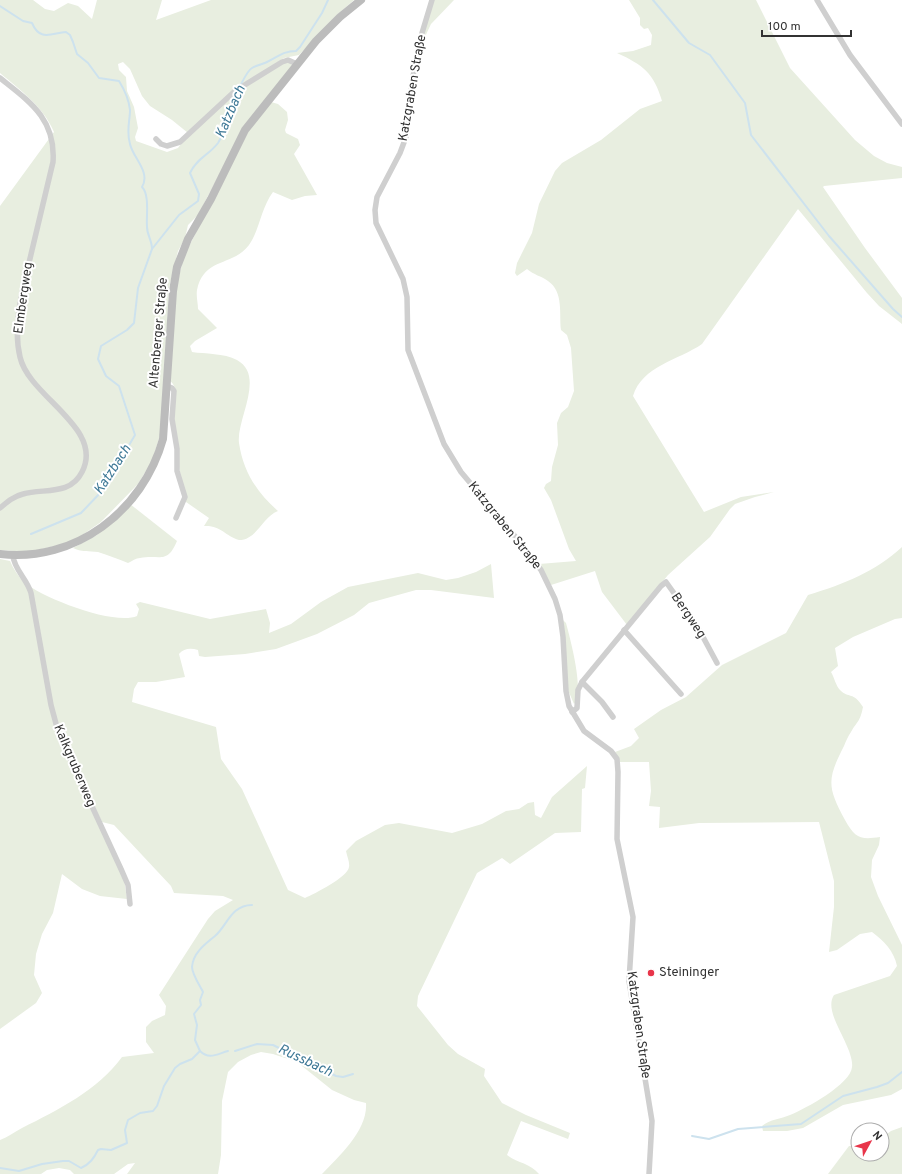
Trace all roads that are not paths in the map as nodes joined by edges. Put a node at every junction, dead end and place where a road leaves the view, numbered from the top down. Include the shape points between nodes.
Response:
1 (361, 0) edge
2 (432, 0) edge
3 (817, 0) edge
4 (297, 64) junction
5 (0, 78) edge
6 (902, 124) edge
7 (156, 139) dead end
8 (167, 386) junction
9 (0, 508) edge
10 (176, 518) dead end
11 (0, 554) edge
12 (13, 556) junction
13 (624, 630) junction
14 (717, 663) dead end
15 (582, 682) junction
16 (681, 694) dead end
17 (572, 712) junction
18 (613, 717) dead end
19 (130, 904) dead end
20 (650, 1174) edge

1 - 4 street, Altenberger Straße via 329,28
2 - 17 street, Katzgraben Straße via 412,81 406,136 377,197 376,223 404,279 408,350 450,457 527,550 541,570 555,599 562,624 566,691
3 - 6 street via 850,55
4 - 7 street via 288,60 282,62 241,88 180,142 167,146
4 - 8 street, Altenberger Straße via 245,130 182,252 173,291
5 - 9 street, Elmbergweg via 30,102 45,120 50,130 54,151 23,288 18,332 20,358 30,378 75,426 82,437 87,457 82,473 71,485 56,491 22,494
8 - 10 street via 174,391 173,424 177,471 185,497
8 - 12 street, Altenberger Straße via 163,439 159,453 148,476 133,496 105,524 84,539 50,552
11 - 12 street, Altenberger Straße
12 - 19 street, Kalkgruberweg via 15,566 24,577 31,593 51,705 59,735 128,885
13 - 14 street, Bergweg via 666,582 696,624
13 - 15 street, Bergweg
13 - 16 street
15 - 17 street, Bergweg via 578,690 577,708
15 - 18 street
17 - 20 street, Katzgraben Straße via 584,731 612,751 618,765 616,829 632,908 629,981 652,1120

